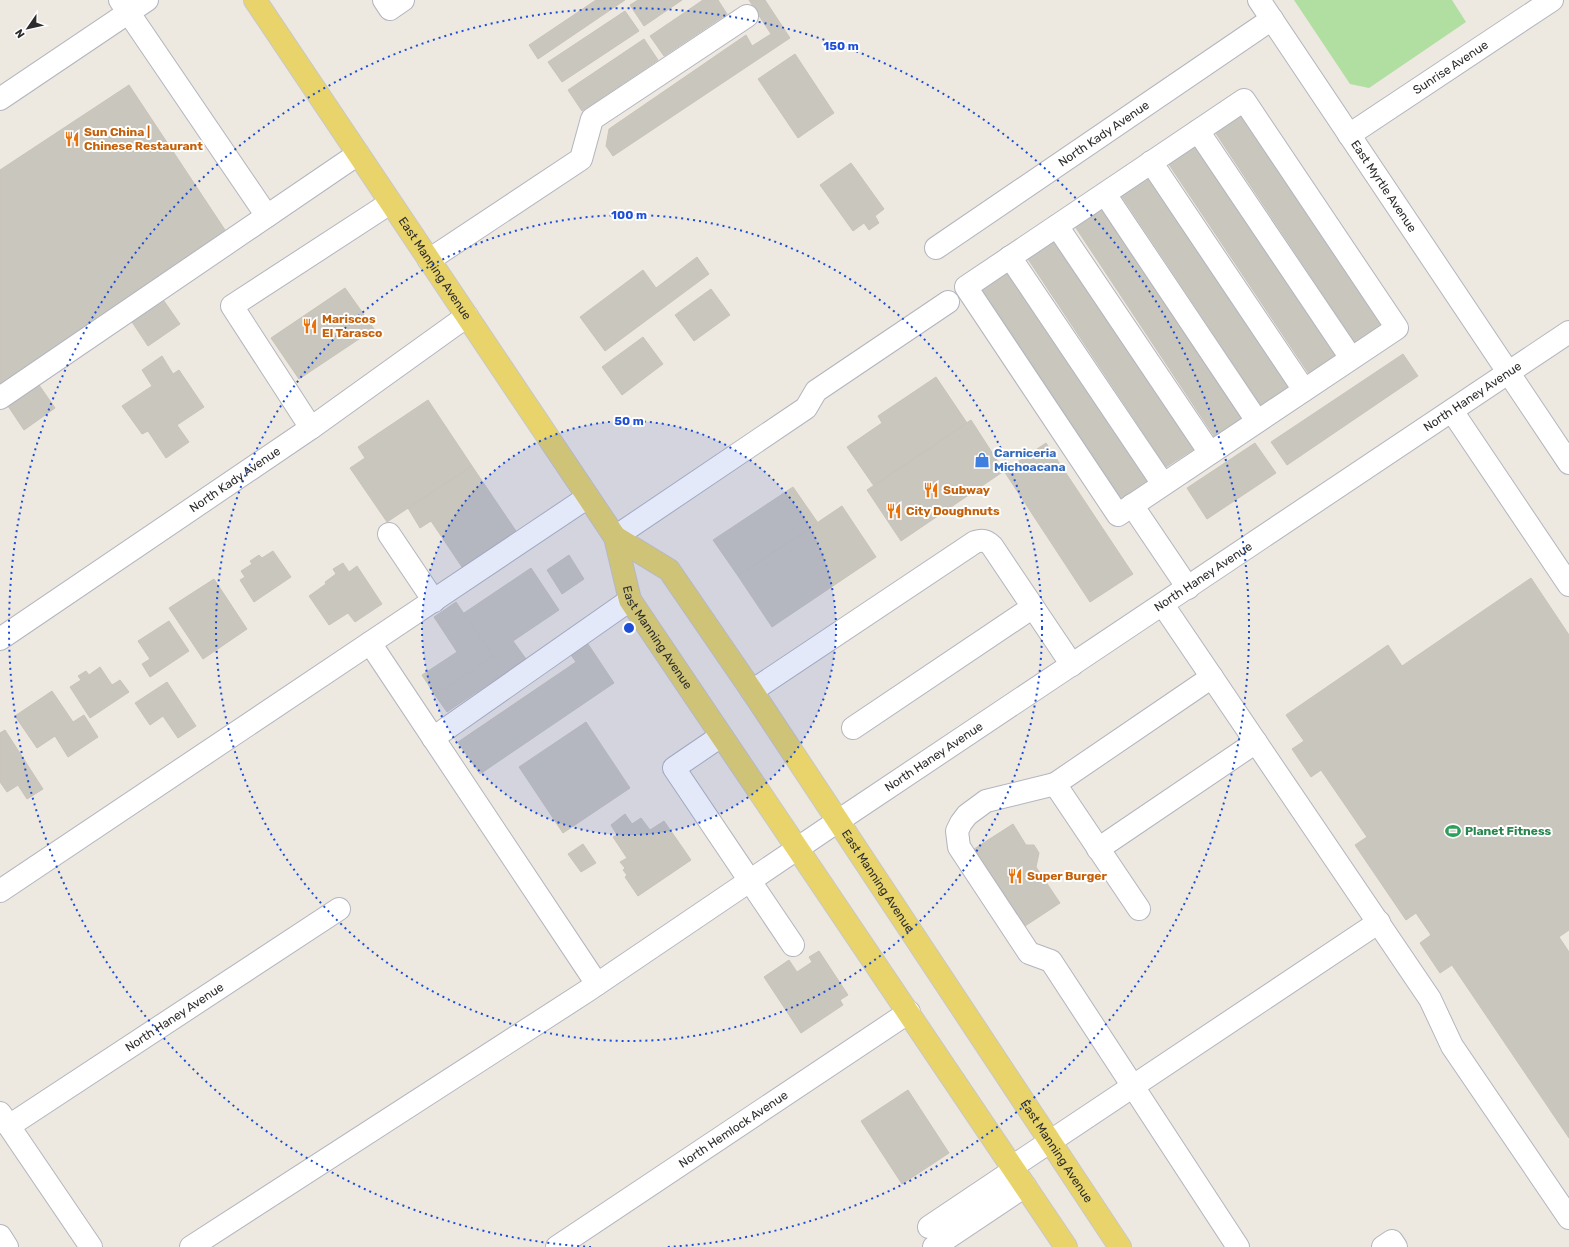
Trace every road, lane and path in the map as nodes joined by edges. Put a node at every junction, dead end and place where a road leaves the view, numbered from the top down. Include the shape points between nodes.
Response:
1 (147, 0) edge
2 (256, 0) edge
3 (384, 0) edge
4 (403, 0) edge
5 (1259, 0) edge
6 (1552, 0) edge
7 (124, 6) edge
8 (746, 16) dead end
9 (1272, 19) junction
10 (0, 99) edge
11 (1198, 131) junction
12 (1349, 136) junction
13 (358, 154) junction
14 (1151, 162) junction
15 (1105, 194) junction
16 (390, 203) junction
17 (267, 216) junction
18 (1057, 226) junction
19 (936, 248) dead end
20 (1010, 257) junction
21 (429, 260) junction
22 (948, 302) dead end
23 (467, 316) junction
24 (1569, 332) edge
25 (1351, 358) junction
26 (1508, 373) junction
27 (1304, 390) junction
28 (0, 398) edge
29 (1452, 411) junction
30 (1257, 421) junction
31 (311, 428) junction
32 (1210, 453) junction
33 (1569, 463) edge
34 (1163, 484) junction
35 (588, 496) junction
36 (1132, 505) junction
37 (389, 534) dead end
38 (615, 537) junction
39 (1569, 585) edge
40 (1188, 588) junction
41 (630, 600) junction
42 (434, 601) junction
43 (1164, 604) junction
44 (1033, 607) junction
45 (0, 639) edge
46 (370, 643) junction
47 (1072, 666) junction
48 (1212, 677) junction
49 (752, 691) junction
50 (853, 728) dead end
51 (721, 736) junction
52 (433, 738) junction
53 (1256, 742) junction
54 (1055, 784) junction
55 (838, 821) junction
56 (797, 849) junction
57 (1098, 849) junction
58 (750, 881) junction
59 (0, 891) edge
60 (339, 908) dead end
61 (1139, 910) dead end
62 (1379, 922) junction
63 (793, 945) dead end
64 (597, 984) junction
65 (909, 1012) junction
66 (1132, 1086) junction
67 (5, 1120) edge
68 (1050, 1142) junction
69 (1017, 1174) junction
70 (1569, 1218) edge
71 (0, 1236) edge
72 (932, 1237) edge
73 (7, 1247) edge
74 (91, 1247) edge
75 (191, 1247) edge
76 (557, 1247) edge
77 (1066, 1247) edge
78 (1120, 1247) edge
79 (1238, 1247) edge
80 (1383, 1247) edge
81 (1396, 1247) edge

1 - 7 street
2 - 13 main road, East Manning Avenue
3 - 4 street via 390,9
5 - 9 street, East Myrtle Avenue
6 - 12 street, Sunrise Avenue
7 - 10 street
7 - 17 street
8 - 21 street via 592,118 581,159
9 - 12 street, East Myrtle Avenue
9 - 19 street, North Kady Avenue
11 - 14 street
11 - 25 street
11 - 25 street via 1244,100 1397,328
12 - 26 street, East Myrtle Avenue
13 - 16 main road, East Manning Avenue
13 - 17 street
14 - 15 street
14 - 27 street
15 - 18 street
15 - 30 street
16 - 21 main road, East Manning Avenue
16 - 31 street via 232,306
17 - 28 street
18 - 20 street
18 - 32 street
20 - 34 street
20 - 36 street via 966,287 1118,515
21 - 23 main road, East Manning Avenue
22 - 38 street via 816,391 806,408
23 - 31 street, North Kady Avenue
23 - 35 main road, East Manning Avenue
24 - 26 street, North Haney Avenue
25 - 27 street
26 - 29 street, North Haney Avenue
26 - 33 street, East Myrtle Avenue
27 - 30 street
29 - 39 street
29 - 40 street, North Haney Avenue
30 - 32 street
31 - 45 street, North Kady Avenue
32 - 34 street
34 - 36 street
35 - 38 main road, East Manning Avenue
35 - 42 street
36 - 40 street
37 - 42 street
38 - 41 main road, East Manning Avenue
38 - 49 main road, East Manning Avenue via 669,570
40 - 43 street, North Haney Avenue
41 - 51 main road, East Manning Avenue
41 - 52 street
42 - 46 street
43 - 47 street, North Haney Avenue
43 - 48 street
44 - 47 street
44 - 49 street via 992,546 987,541 974,542
44 - 50 street
46 - 52 street
46 - 59 street
47 - 55 street, North Haney Avenue
48 - 53 street
48 - 54 street
49 - 55 main road, East Manning Avenue
51 - 56 main road, East Manning Avenue
51 - 58 street via 674,768
52 - 64 street
53 - 57 street
53 - 62 street
54 - 57 street
54 - 66 street via 986,801 967,815 957,831 959,847 1029,953 1051,961
55 - 56 street, North Haney Avenue
55 - 68 main road, East Manning Avenue
56 - 58 street, North Haney Avenue
56 - 65 main road, East Manning Avenue
57 - 61 street
58 - 63 street
58 - 64 street, North Haney Avenue
60 - 67 street, North Haney Avenue
62 - 66 street
62 - 70 street via 1436,1008 1452,1046
64 - 75 street, North Haney Avenue
65 - 69 main road, East Manning Avenue
65 - 76 street, North Hemlock Avenue
66 - 68 street
66 - 79 street
67 - 74 street
68 - 69 street
68 - 78 main road, East Manning Avenue
69 - 72 street
69 - 77 main road, East Manning Avenue
71 - 73 street
80 - 81 street via 1392,1241

